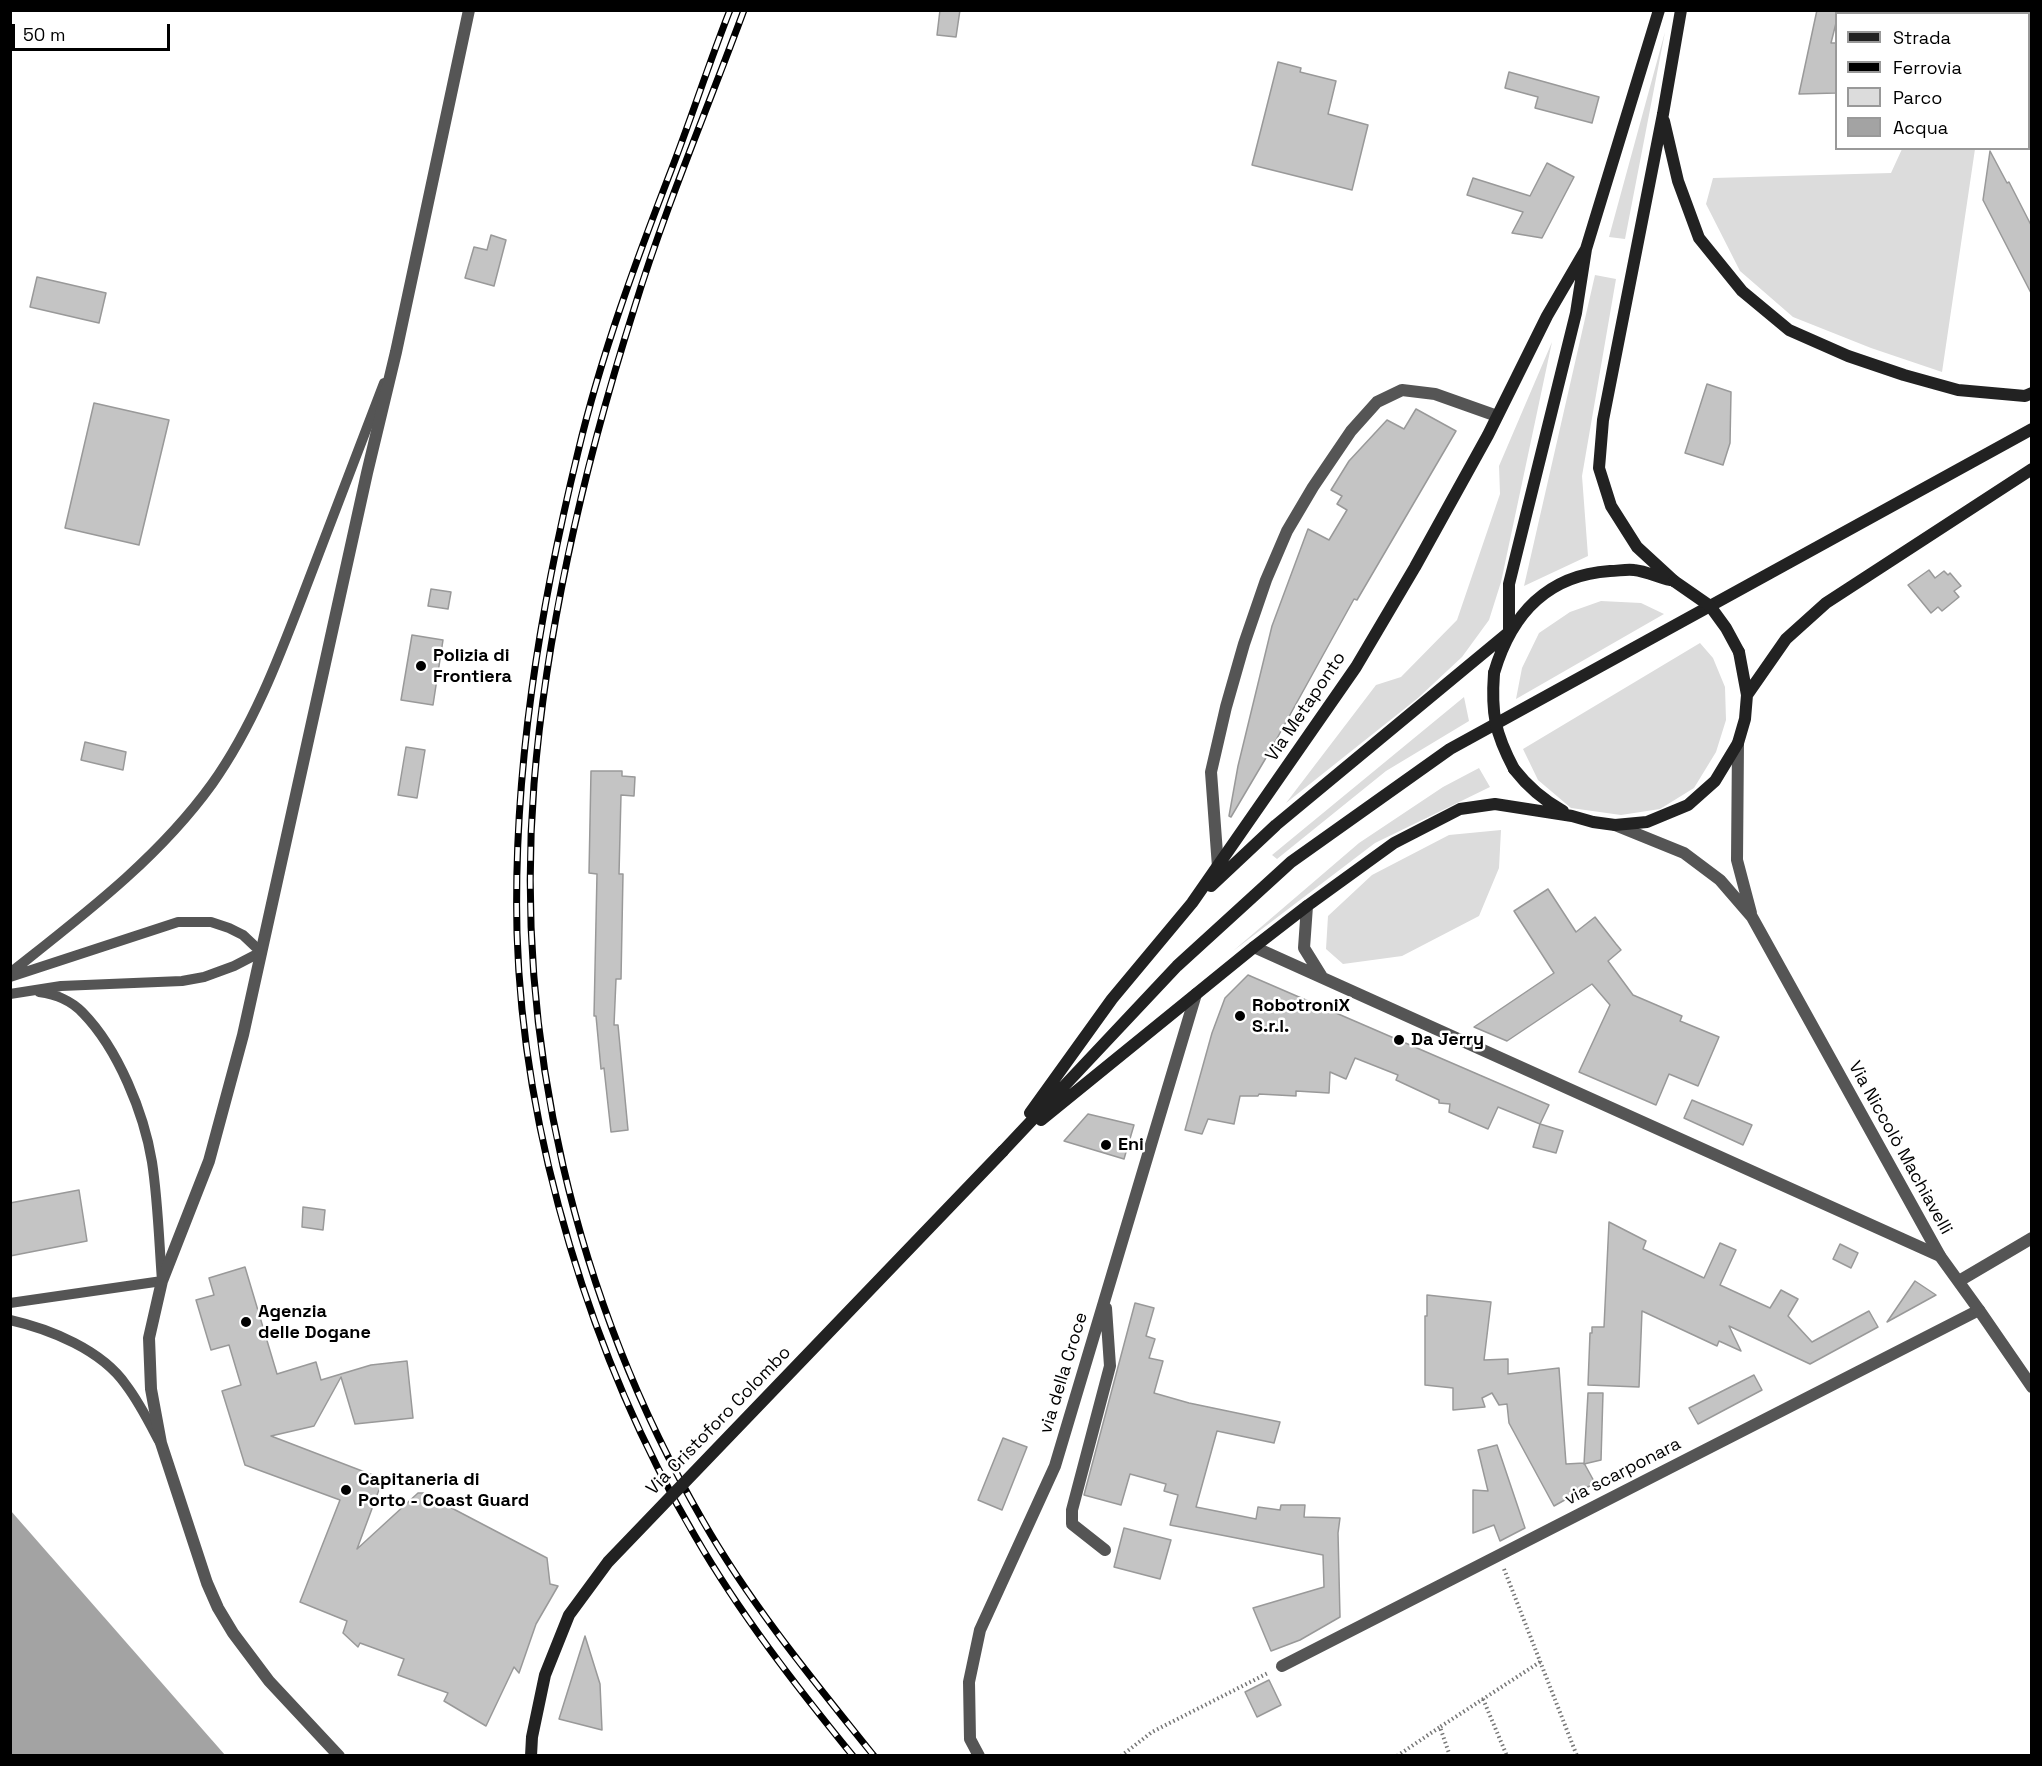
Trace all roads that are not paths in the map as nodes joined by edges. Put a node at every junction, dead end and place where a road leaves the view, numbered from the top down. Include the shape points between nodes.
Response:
1 (469, 10) edge
2 (477, 10) edge
3 (1659, 10) edge
4 (1681, 10) edge
5 (455, 75) junction
6 (1663, 114) junction
7 (1586, 249) junction
8 (396, 352) junction
9 (2031, 393) edge
10 (1497, 416) junction
11 (2031, 429) edge
12 (2031, 469) edge
13 (1674, 581) junction
14 (1509, 632) junction
15 (1747, 695) junction
16 (1738, 743) junction
17 (1572, 816) junction
18 (1616, 825) junction
19 (1218, 867) junction
20 (1192, 903) junction
21 (1307, 906) junction
22 (1752, 917) junction
23 (1254, 947) junction
24 (261, 952) junction
25 (10, 975) edge
26 (1322, 977) junction
27 (28, 990) junction
28 (10, 994) edge
29 (1196, 994) junction
30 (1003, 1151) junction
31 (2031, 1238) edge
32 (1940, 1256) junction
33 (162, 1281) junction
34 (1959, 1281) junction
35 (1105, 1300) junction
36 (10, 1303) edge
37 (1979, 1310) junction
38 (10, 1320) edge
39 (2031, 1387) edge
40 (161, 1443) junction
41 (1105, 1550) dead end
42 (1282, 1666) road end
43 (339, 1755) edge
44 (531, 1755) edge
45 (979, 1755) edge

1 - 5 street
2 - 5 street
3 - 7 main road
4 - 6 main road
5 - 8 street
6 - 9 main road via 1678,181 1699,238 1742,291 1789,330 1848,356 1958,390 2025,396
6 - 13 main road via 1603,420 1599,468 1611,506 1637,548
7 - 10 main road, Via Metaponto
7 - 14 main road via 1576,313 1509,584
8 - 24 street
8 - 25 lane via 278,658 246,728 213,783 177,828 127,878
10 - 19 main road, Via Metaponto via 1356,667
10 - 19 street via 1435,394 1402,390 1377,402 1313,487 1287,531 1266,580 1224,718 1211,772
11 - 30 main road via 1450,749 1291,862 1177,966
12 - 15 main road via 1826,603 1786,639
13 - 14 main road via 1634,570 1590,572 1541,596
13 - 15 main road, bridge via 1710,606 1726,628 1738,652
14 - 17 main road, bridge via 1494,674 1492,700 1501,744 1528,786
14 - 20 main road via 1276,825
15 - 16 main road
16 - 18 main road via 1715,781 1688,805 1647,822
16 - 22 street via 1737,860
17 - 18 main road
17 - 21 main road via 1495,804 1460,809 1395,843
18 - 22 street via 1684,853 1719,880
19 - 20 main road, Via Metaponto
20 - 30 main road, Via Metaponto via 1112,999
21 - 23 main road
21 - 26 street via 1304,948
22 - 32 street, Via Niccolò Machiavelli
23 - 26 street
23 - 29 main road
24 - 25 lane via 229,928 211,922 178,922
24 - 27 lane via 234,966 182,981
24 - 33 street via 241,1046 209,1161
26 - 32 street
27 - 28 lane
27 - 33 lane via 64,999 82,1012 113,1056 130,1091 152,1160
29 - 30 main road
29 - 35 street, via della Croce
30 - 44 main road, Via Cristoforo Colombo, bridge via 608,1562 569,1616 545,1675
31 - 34 street
32 - 34 street, Via Niccolò Machiavelli
33 - 36 lane
33 - 40 street via 149,1338 152,1401
34 - 37 street, Via Niccolò Machiavelli
35 - 41 street via 1110,1365 1072,1510 1072,1524
35 - 45 street, via della Croce via 1055,1466 980,1630 969,1682 970,1739
37 - 39 street, Via Niccolò Machiavelli
37 - 42 street, via scarponara
38 - 40 lane via 58,1335 113,1370 126,1384
40 - 43 street via 218,1608 269,1681

